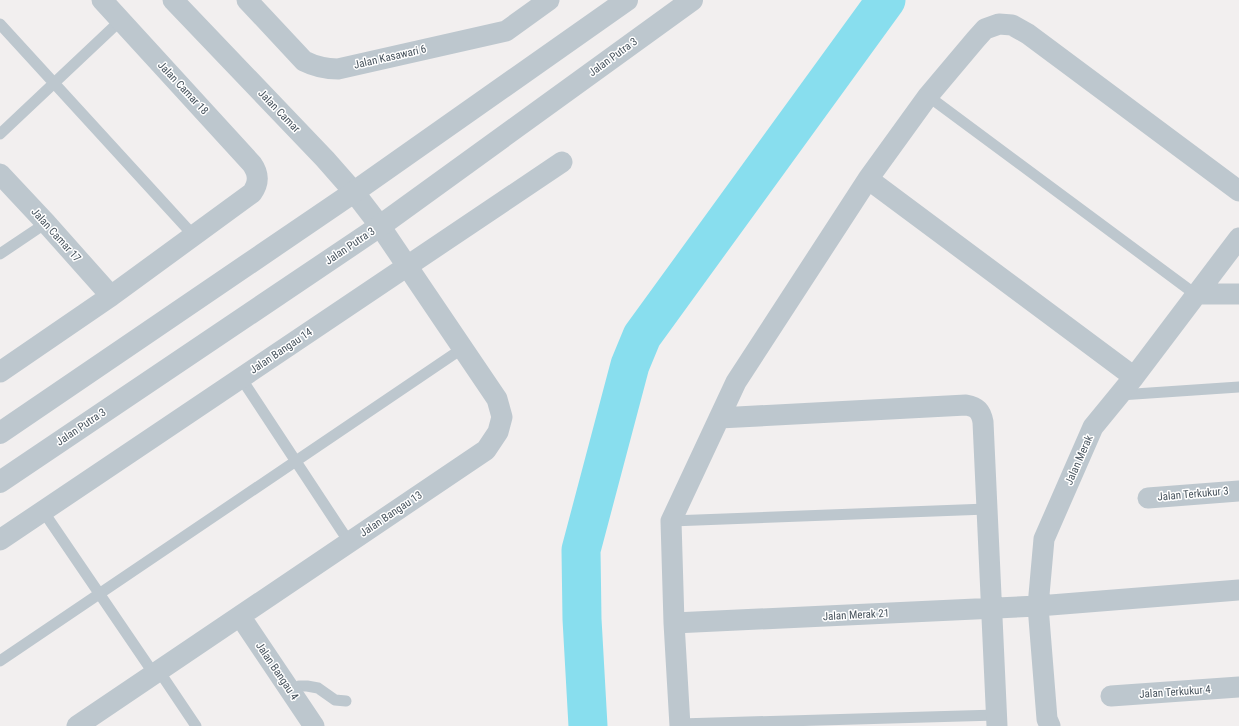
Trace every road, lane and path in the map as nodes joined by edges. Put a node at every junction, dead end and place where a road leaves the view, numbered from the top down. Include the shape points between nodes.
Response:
1 (102, 0) edge
2 (174, 0) edge
3 (248, 0) edge
4 (550, 0) edge
5 (627, 0) edge
6 (692, 0) edge
7 (121, 20) junction
8 (0, 24) edge
9 (55, 83) junction
10 (928, 96) junction
11 (0, 134) edge
12 (562, 162) dead end
13 (0, 174) edge
14 (868, 179) junction
15 (1239, 191) edge
16 (354, 192) junction
17 (46, 223) junction
18 (380, 226) junction
19 (194, 236) junction
20 (1239, 238) edge
21 (0, 254) edge
22 (407, 266) junction
23 (1195, 294) junction
24 (1239, 294) edge
25 (111, 296) junction
26 (463, 348) junction
27 (0, 372) edge
28 (1134, 377) junction
29 (241, 378) junction
30 (1239, 387) edge
31 (1119, 395) junction
32 (719, 418) junction
33 (0, 433) edge
34 (296, 461) junction
35 (0, 482) edge
36 (1239, 491) edge
37 (1148, 498) dead end
38 (987, 509) junction
39 (43, 511) junction
40 (671, 521) junction
41 (0, 540) edge
42 (349, 542) junction
43 (1239, 590) edge
44 (99, 594) junction
45 (1038, 606) junction
46 (992, 609) junction
47 (240, 616) junction
48 (674, 623) junction
49 (0, 660) edge
50 (156, 672) junction
51 (1239, 687) edge
52 (290, 692) junction
53 (1111, 696) dead end
54 (346, 701) dead end
55 (997, 720) edge
56 (680, 725) edge
57 (77, 726) edge
58 (196, 726) edge
59 (314, 726) edge
60 (1050, 726) edge

1 - 7 street, Jalan Camar 18
2 - 16 street, Jalan Camar
3 - 4 street, Jalan Kasawari 6 via 304,61 326,69 338,69 506,31
5 - 16 street
6 - 18 street, Jalan Putra 3
7 - 9 lane
7 - 19 street, Jalan Camar 18 via 256,170 258,178 252,193
8 - 9 lane
9 - 11 lane
9 - 19 lane
10 - 14 street
10 - 15 street via 985,29 999,24 1012,25 1028,34
10 - 23 lane
12 - 22 street, Jalan Bangau 14
13 - 17 street, Jalan Camar 17
14 - 28 street
14 - 32 street via 736,382
16 - 18 street, Jalan Camar
16 - 33 street
17 - 21 lane
17 - 25 street, Jalan Camar 17
18 - 22 street, Jalan Bangau 13
18 - 35 street, Jalan Putra 3
19 - 25 street
20 - 23 street, Jalan Merak
22 - 26 street, Jalan Bangau 13
22 - 29 street, Jalan Bangau 14
23 - 24 street
23 - 28 street, Jalan Merak
25 - 27 street
26 - 34 lane
26 - 42 street, Jalan Bangau 13 via 497,399 502,417 498,432 486,450
28 - 31 street, Jalan Merak
29 - 34 lane
29 - 39 street, Jalan Bangau 14
30 - 31 lane
31 - 45 street, Jalan Merak via 1093,427 1044,538
32 - 38 street via 973,406 982,416 983,422
32 - 40 street
34 - 42 lane
34 - 44 lane
36 - 37 street, Jalan Terkukur 3
38 - 40 lane
38 - 46 street
39 - 41 street, Jalan Bangau 14
39 - 44 lane
40 - 48 street
42 - 47 street, Jalan Bangau 13
43 - 45 street, Jalan Merak 21
44 - 49 lane
44 - 50 lane
45 - 46 street, Jalan Merak 21
45 - 60 street, Jalan Merak via 1047,719
46 - 48 street, Jalan Merak 21
46 - 55 street
47 - 50 street, Jalan Bangau 13
47 - 52 street, Jalan Bangau 4
48 - 56 street
50 - 57 street, Jalan Bangau 13
50 - 58 lane
51 - 53 street, Jalan Terkukur 4
52 - 54 lane via 299,686 307,686 318,688 336,700
52 - 59 street, Jalan Bangau 4
55 - 56 lane

